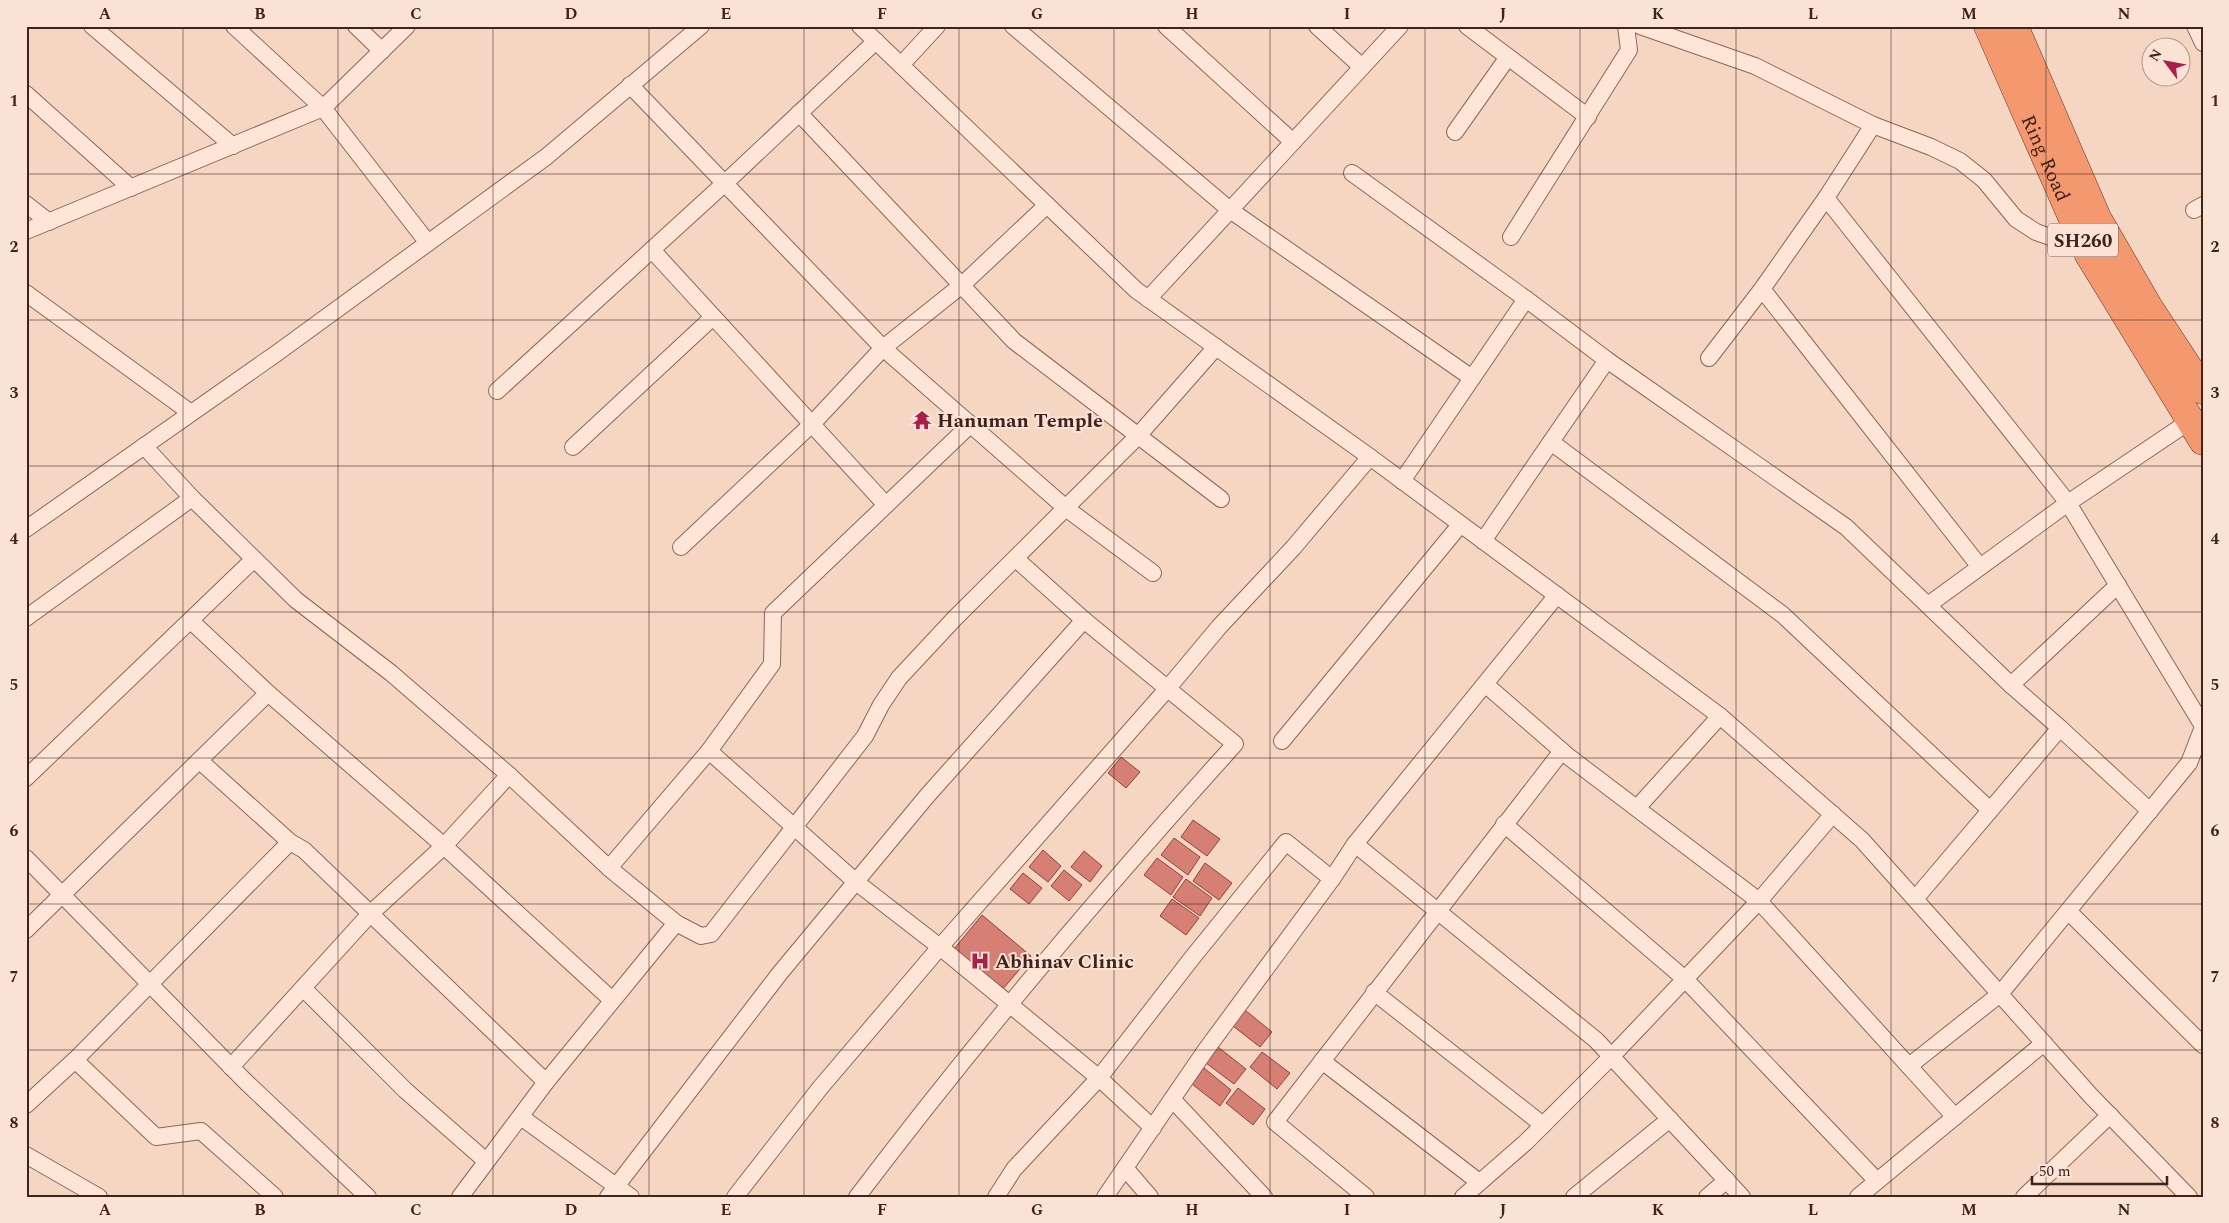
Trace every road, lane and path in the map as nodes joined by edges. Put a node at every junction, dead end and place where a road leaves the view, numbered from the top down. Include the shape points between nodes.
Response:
1 (92, 26) edge
2 (234, 26) edge
3 (356, 26) edge
4 (407, 26) edge
5 (700, 26) edge
6 (860, 26) edge
7 (937, 26) edge
8 (1013, 26) edge
9 (1166, 26) edge
10 (1317, 26) edge
11 (1400, 26) edge
12 (1467, 26) edge
13 (1626, 26) edge
14 (1640, 26) edge
15 (1988, 26) edge
16 (2014, 26) edge
17 (2195, 26) edge
18 (876, 41) junction
19 (2203, 42) edge
20 (382, 51) junction
21 (1508, 57) junction
22 (901, 65) junction
23 (1362, 67) junction
24 (630, 85) junction
25 (26, 94) edge
26 (323, 108) junction
27 (800, 113) junction
28 (1588, 117) junction
29 (1873, 125) junction
30 (1455, 132) dead end
31 (1293, 142) junction
32 (233, 146) junction
33 (1352, 173) dead end
34 (725, 184) junction
35 (131, 188) junction
36 (1826, 198) junction
37 (26, 204) edge
38 (1047, 205) junction
39 (1230, 210) junction
40 (48, 222) junction
41 (26, 231) edge
42 (1511, 237) dead end
43 (428, 242) junction
44 (652, 250) junction
45 (2087, 250) junction
46 (962, 286) junction
47 (1762, 289) junction
48 (26, 293) edge
49 (1148, 299) junction
50 (1526, 299) junction
51 (713, 317) junction
52 (1216, 347) junction
53 (883, 348) junction
54 (1709, 358) dead end
55 (1607, 360) junction
56 (1472, 378) junction
57 (2203, 390) edge
58 (497, 391) dead end
59 (191, 413) junction
60 (812, 424) junction
61 (971, 424) junction
62 (2196, 431) edge
63 (1138, 437) junction
64 (1551, 442) junction
65 (144, 446) junction
66 (573, 447) dead end
67 (1370, 457) junction
68 (1402, 481) junction
69 (192, 498) junction
70 (1221, 498) dead end
71 (2068, 503) junction
72 (886, 505) junction
73 (1067, 509) junction
74 (1460, 525) junction
75 (26, 529) edge
76 (1483, 541) junction
77 (680, 548) dead end
78 (254, 559) junction
79 (1016, 559) junction
80 (1980, 567) junction
81 (1153, 573) dead end
82 (2118, 585) junction
83 (1557, 595) junction
84 (1928, 605) junction
85 (26, 618) edge
86 (1084, 620) junction
87 (191, 621) junction
88 (1485, 684) junction
89 (2011, 685) junction
90 (1168, 688) junction
91 (268, 693) junction
92 (1720, 716) junction
93 (2203, 727) edge
94 (2060, 728) junction
95 (1282, 741) dead end
96 (709, 751) junction
97 (1562, 751) junction
98 (200, 761) junction
99 (509, 775) junction
100 (26, 778) edge
101 (1637, 808) junction
102 (1990, 810) junction
103 (2150, 811) junction
104 (1833, 814) junction
105 (1504, 824) junction
106 (793, 827) junction
107 (290, 842) junction
108 (1355, 844) junction
109 (444, 846) junction
110 (26, 858) edge
111 (609, 868) junction
112 (1332, 879) junction
113 (856, 882) junction
114 (62, 895) junction
115 (1915, 899) junction
116 (1759, 901) junction
117 (1437, 910) junction
118 (2068, 911) junction
119 (370, 914) junction
120 (676, 923) junction
121 (26, 930) edge
122 (940, 947) junction
123 (1684, 979) junction
124 (149, 983) junction
125 (303, 988) junction
126 (1374, 992) junction
127 (2000, 994) junction
128 (612, 1000) junction
129 (1010, 1005) junction
130 (2044, 1043) junction
131 (2203, 1045) edge
132 (1611, 1057) junction
133 (75, 1060) junction
134 (1322, 1060) junction
135 (1909, 1066) junction
136 (232, 1067) junction
137 (1099, 1078) junction
138 (546, 1082) junction
139 (1172, 1100) junction
140 (26, 1105) edge
141 (2110, 1115) junction
142 (521, 1117) junction
143 (1955, 1117) junction
144 (1670, 1119) junction
145 (1543, 1125) junction
146 (1153, 1128) junction
147 (26, 1154) edge
148 (486, 1161) junction
149 (1125, 1168) junction
150 (1727, 1180) junction
151 (1877, 1181) junction
152 (1479, 1182) junction
153 (612, 1192) edge
154 (2188, 1196) edge
155 (99, 1197) edge
156 (275, 1197) edge
157 (368, 1197) edge
158 (460, 1197) edge
159 (631, 1197) edge
160 (735, 1197) edge
161 (857, 1197) edge
162 (996, 1197) edge
163 (1105, 1197) edge
164 (1150, 1197) edge
165 (1264, 1197) edge
166 (1366, 1197) edge
167 (1463, 1197) edge
168 (1574, 1197) edge
169 (1707, 1197) edge
170 (1742, 1197) edge
171 (1858, 1197) edge
172 (2024, 1197) edge

1 - 32 street
2 - 26 street
3 - 20 street
4 - 20 street
5 - 24 street
6 - 18 street
7 - 22 street
8 - 39 street
9 - 31 street
10 - 23 street
11 - 23 street
12 - 21 street
13 - 28 street via 1630,50
14 - 29 street via 1755,66
15 - 45 highway, Ring Road / SH260
16 - 57 highway, Ring Road / SH260 via 2097,218 2149,308
17 - 19 street
18 - 22 street
18 - 27 street
20 - 26 street
21 - 28 street
21 - 30 street
22 - 38 street
23 - 31 street
24 - 34 street
24 - 43 street via 546,156
25 - 35 street
26 - 32 street
26 - 43 street
27 - 34 street
27 - 46 street
28 - 42 street
29 - 36 street
29 - 45 street via 1960,161 1984,180 2016,218 2036,232
31 - 39 street
32 - 35 street
33 - 50 street
34 - 44 street
34 - 53 street
35 - 40 street
36 - 47 street
36 - 71 street
37 - 40 street
38 - 46 street
38 - 49 street
39 - 49 street
39 - 56 street
40 - 41 street
43 - 59 street
44 - 51 street
44 - 58 street
45 - 62 highway, Ring Road / SH260
46 - 53 street
46 - 63 street via 1014,341
47 - 54 street
47 - 80 street
48 - 59 street
49 - 52 street
50 - 55 street
50 - 56 street
51 - 60 street
51 - 66 street
52 - 63 street
52 - 67 street
53 - 60 street
53 - 61 street
55 - 64 street
55 - 84 street via 1846,527
56 - 68 street
59 - 65 street
60 - 72 street
60 - 77 street
61 - 72 street
61 - 73 street
62 - 71 street
63 - 70 street
63 - 73 street
64 - 76 street
64 - 102 street via 1783,615
65 - 69 street
65 - 75 street
67 - 68 street
67 - 90 street
68 - 74 street
69 - 78 street
69 - 85 street
71 - 80 street
71 - 82 street
72 - 96 street via 773,612 772,664
73 - 79 street
73 - 81 street
74 - 76 street
74 - 95 street
76 - 83 street
78 - 87 street
78 - 99 street via 296,600 391,673
79 - 86 street
79 - 106 street via 899,678 866,736
80 - 84 street
82 - 89 street
82 - 93 street
83 - 88 street
83 - 92 street
84 - 89 street
86 - 90 street
86 - 113 street via 927,796
87 - 91 street
87 - 100 street
88 - 97 street
88 - 108 street
89 - 94 street
90 - 122 street
90 - 129 street via 1235,744 1059,944
91 - 98 street
91 - 109 street
92 - 101 street
92 - 104 street
93 - 103 street via 2189,763
94 - 102 street
94 - 103 street
96 - 106 street
96 - 111 street
97 - 101 street
97 - 105 street
98 - 107 street
98 - 114 street
99 - 109 street
99 - 111 street
101 - 116 street
102 - 115 street
103 - 118 street
104 - 115 street via 1862,840
104 - 116 street
105 - 117 street
105 - 123 street
106 - 113 street
106 - 120 street via 711,934 701,936
107 - 119 street via 304,850
107 - 124 street
108 - 112 street
108 - 117 street
109 - 119 street
109 - 128 street
110 - 114 street
111 - 120 street
112 - 137 street via 1286,842
112 - 139 street
113 - 122 street
113 - 153 street via 780,973
114 - 121 street
114 - 124 street
115 - 127 street
116 - 123 street
116 - 135 street
117 - 126 street
117 - 132 street via 1596,1040
118 - 127 street
118 - 131 street
119 - 125 street
119 - 138 street
120 - 128 street
122 - 129 street
122 - 160 street via 820,1088
123 - 132 street
123 - 151 street
124 - 133 street
124 - 136 street
125 - 136 street
125 - 148 street via 405,1090
126 - 134 street
126 - 145 street
127 - 130 street
127 - 135 street
128 - 138 street
129 - 137 street
129 - 161 street via 938,1091
130 - 141 street
130 - 143 street
132 - 144 street
132 - 145 street
133 - 140 street
133 - 156 street via 156,1137 200,1131
134 - 152 street
134 - 166 street via 1275,1122
135 - 143 street
136 - 157 street
137 - 146 street
137 - 162 street via 1014,1169
138 - 142 street
139 - 146 street
139 - 165 street
141 - 154 street
141 - 172 street
142 - 148 street
142 - 153 street
143 - 151 street
144 - 150 street
144 - 168 street
145 - 152 street
146 - 149 street
147 - 155 street
148 - 158 street
149 - 163 street
149 - 164 street
150 - 169 street
150 - 170 street
151 - 171 street
152 - 167 street
153 - 159 street

